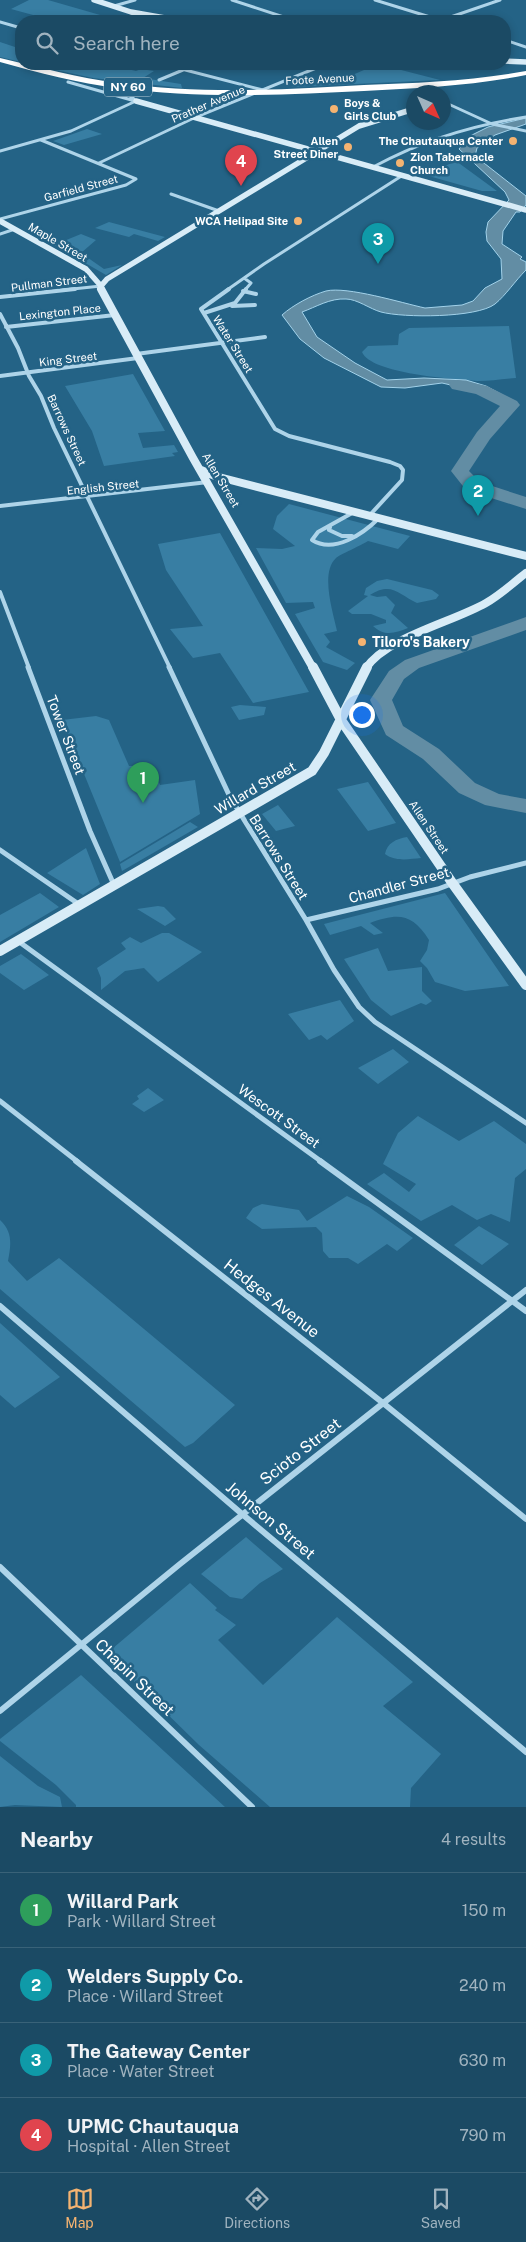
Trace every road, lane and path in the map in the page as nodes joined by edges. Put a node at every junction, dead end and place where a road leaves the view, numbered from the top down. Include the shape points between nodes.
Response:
1 (94, 0) edge
2 (135, 0) edge
3 (232, 0) edge
4 (375, 0) edge
5 (500, 0) edge
6 (113, 6) junction
7 (145, 15) edge
8 (278, 15) edge
9 (421, 15) edge
10 (457, 15) edge
11 (0, 22) edge
12 (15, 26) edge
13 (511, 42) edge
14 (526, 47) edge
15 (0, 60) edge
16 (511, 61) edge
17 (526, 62) edge
18 (15, 64) edge
19 (0, 66) edge
20 (15, 70) edge
21 (17, 70) edge
22 (38, 70) edge
23 (181, 70) edge
24 (187, 70) edge
25 (312, 70) edge
26 (526, 73) edge
27 (526, 78) edge
28 (159, 80) dead end
29 (68, 82) junction
30 (451, 86) edge
31 (118, 88) junction
32 (451, 88) edge
33 (406, 89) edge
34 (406, 90) edge
35 (261, 91) junction
36 (249, 97) junction
37 (136, 101) junction
38 (451, 105) edge
39 (406, 110) edge
40 (526, 117) edge
41 (196, 118) junction
42 (491, 124) junction
43 (526, 131) edge
44 (41, 140) junction
45 (0, 147) edge
46 (6, 150) junction
47 (0, 151) edge
48 (319, 151) junction
49 (99, 163) junction
50 (375, 166) junction
51 (403, 175) junction
52 (171, 194) dead end
53 (525, 210) edge
54 (219, 211) junction
55 (0, 220) edge
56 (15, 229) junction
57 (0, 234) edge
58 (244, 278) junction
59 (101, 286) junction
60 (243, 291) junction
61 (256, 294) dead end
62 (0, 297) edge
63 (254, 305) dead end
64 (229, 306) junction
65 (0, 314) edge
66 (204, 314) junction
67 (115, 315) junction
68 (6, 327) junction
69 (266, 337) dead end
70 (222, 343) junction
71 (136, 356) junction
72 (28, 373) junction
73 (0, 376) edge
74 (201, 470) junction
75 (228, 479) junction
76 (208, 482) junction
77 (261, 487) junction
78 (88, 497) junction
79 (0, 506) edge
80 (354, 512) junction
81 (369, 516) junction
82 (378, 518) junction
83 (330, 527) junction
84 (352, 536) junction
85 (526, 556) edge
86 (526, 573) edge
87 (0, 592) edge
88 (341, 720) junction
89 (238, 814) junction
90 (0, 850) edge
91 (526, 863) edge
92 (453, 884) junction
93 (115, 885) junction
94 (81, 905) junction
95 (306, 920) junction
96 (18, 941) junction
97 (0, 951) edge
98 (526, 985) edge
99 (0, 1101) edge
100 (526, 1123) edge
101 (526, 1290) edge
102 (512, 1301) junction
103 (0, 1306) edge
104 (526, 1311) edge
105 (383, 1403) junction
106 (242, 1514) junction
107 (526, 1519) edge
108 (0, 1567) edge
109 (80, 1644) junction
110 (0, 1711) edge
111 (526, 1752) edge
112 (252, 1807) edge

1 - 6 street
2 - 6 street
3 - 8 street
4 - 9 street
5 - 10 street
6 - 7 street
11 - 12 street
13 - 14 street
15 - 18 highway, Foote Avenue / NY 60
16 - 17 street
19 - 20 highway, Foote Avenue / NY 60
21 - 29 highway, Foote Avenue / NY 60
22 - 31 highway, Foote Avenue / NY 60
23 - 28 street
24 - 35 street
25 - 35 street, Prather Avenue
26 - 30 highway, Foote Avenue / NY 60
27 - 32 highway, Foote Avenue / NY 60
29 - 31 highway, Foote Avenue / NY 60
29 - 37 street, Foote Avenue
31 - 35 highway, Foote Avenue / NY 60
31 - 36 highway, Foote Avenue / NY 60 via 172,95
31 - 37 street, Foote Avenue
33 - 35 highway, Foote Avenue / NY 60
34 - 36 highway, Foote Avenue / NY 60
35 - 36 street, Prather Avenue
36 - 41 street, Prather Avenue
37 - 41 street, Foote Avenue
37 - 44 street via 71,131
38 - 42 street
39 - 48 street via 367,122
40 - 42 street
41 - 48 street, Foote Avenue
41 - 49 street, Prather Avenue
42 - 43 street
42 - 50 street via 413,148
44 - 46 street
44 - 49 street
45 - 46 street
46 - 47 street
48 - 50 street, Foote Avenue
48 - 54 street
49 - 55 street, Garfield Street via 136,180
50 - 51 street, Foote Avenue
51 - 53 street, Foote Avenue
51 - 58 street, Water Street
52 - 54 street
54 - 59 street via 107,279
55 - 56 street, Maple Street
56 - 57 street
56 - 59 street, Maple Street via 86,269
58 - 60 street via 251,283
58 - 66 street, Water Street via 202,307
59 - 62 street, Pullman Street
59 - 67 street, Allen Street
60 - 61 street
60 - 64 street via 239,300
63 - 64 street
64 - 66 street
65 - 68 street, Barrows Street
66 - 70 street, Water Street
67 - 68 street, Lexington Place
67 - 71 street, Allen Street
68 - 72 street, Barrows Street
69 - 70 street, King Street
70 - 71 street, King Street
70 - 81 street, Water Street via 275,429 282,434 400,466 402,480
71 - 72 street, King Street
71 - 74 street, Allen Street
72 - 73 street, King Street
72 - 78 street, Barrows Street
74 - 75 street
74 - 76 street, Allen Street
75 - 76 street
75 - 77 street
76 - 77 street via 254,490
76 - 78 street, English Street
76 - 88 street, Allen Street
77 - 80 street
78 - 79 street, English Street
78 - 89 street, Barrows Street
80 - 81 street
80 - 83 street
81 - 82 street
82 - 84 street
82 - 85 street
83 - 84 street via 334,534
83 - 84 street via 317,533 312,540 330,547
86 - 88 street, Willard Street via 487,603 372,659 360,677
87 - 93 street, Tower Street via 90,831
88 - 89 street, Willard Street via 312,771
88 - 92 street, Allen Street
89 - 93 street, Willard Street
89 - 95 street, Barrows Street
90 - 94 street
91 - 92 street, Chandler Street
92 - 95 street, Chandler Street
92 - 98 street, Allen Street
93 - 94 street, Willard Street
94 - 96 street, Willard Street
95 - 100 street, Barrows Street via 359,1007 375,1022
96 - 97 street, Willard Street
96 - 102 street, Wescott Street
99 - 105 street, Hedges Avenue
101 - 102 street, Scioto Street
102 - 104 street, Wescott Street
102 - 105 street, Scioto Street
103 - 106 street, Johnson Street
105 - 106 street, Scioto Street
105 - 107 street, Hedges Avenue
106 - 109 street, Scioto Street
106 - 111 street, Johnson Street
108 - 109 street, Chapin Street
109 - 110 street, Scioto Street
109 - 112 street, Chapin Street

